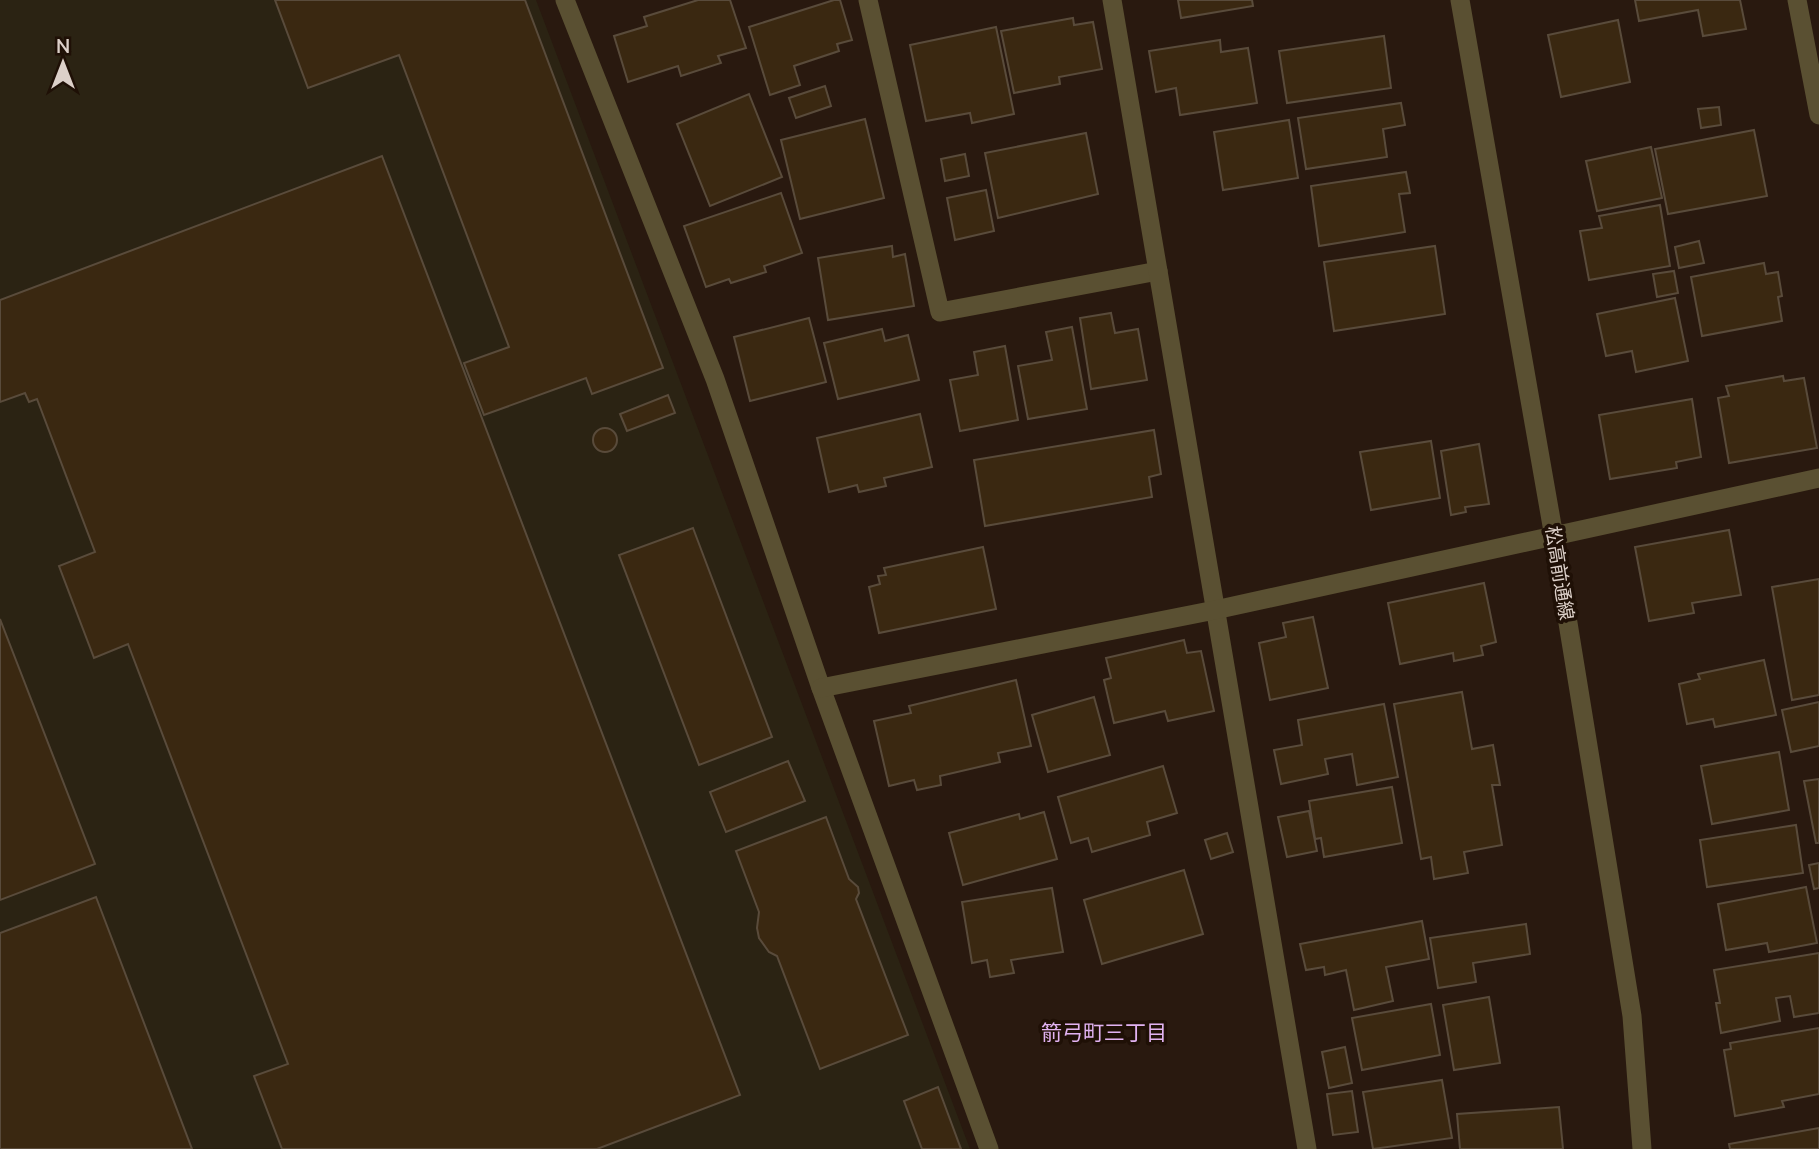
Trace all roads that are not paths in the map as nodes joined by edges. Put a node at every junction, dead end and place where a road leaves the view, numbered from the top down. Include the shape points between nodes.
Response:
1 (565, 0) edge
2 (868, 0) edge
3 (1112, 0) edge
4 (1460, 0) edge
5 (1797, 0) edge
6 (1819, 114) edge
7 (1158, 271) junction
8 (1819, 478) edge
9 (1554, 537) junction
10 (1215, 610) junction
11 (821, 688) junction
12 (989, 1149) edge
13 (1307, 1149) edge
14 (1642, 1149) edge

1 - 11 street via 715,379
2 - 7 street via 940,312
3 - 7 street
4 - 9 street, 松高前通線
5 - 6 street
7 - 10 street
8 - 9 street
9 - 10 street
9 - 14 street, 松高前通線 via 1632,1016
10 - 11 street
10 - 13 street
11 - 12 street

